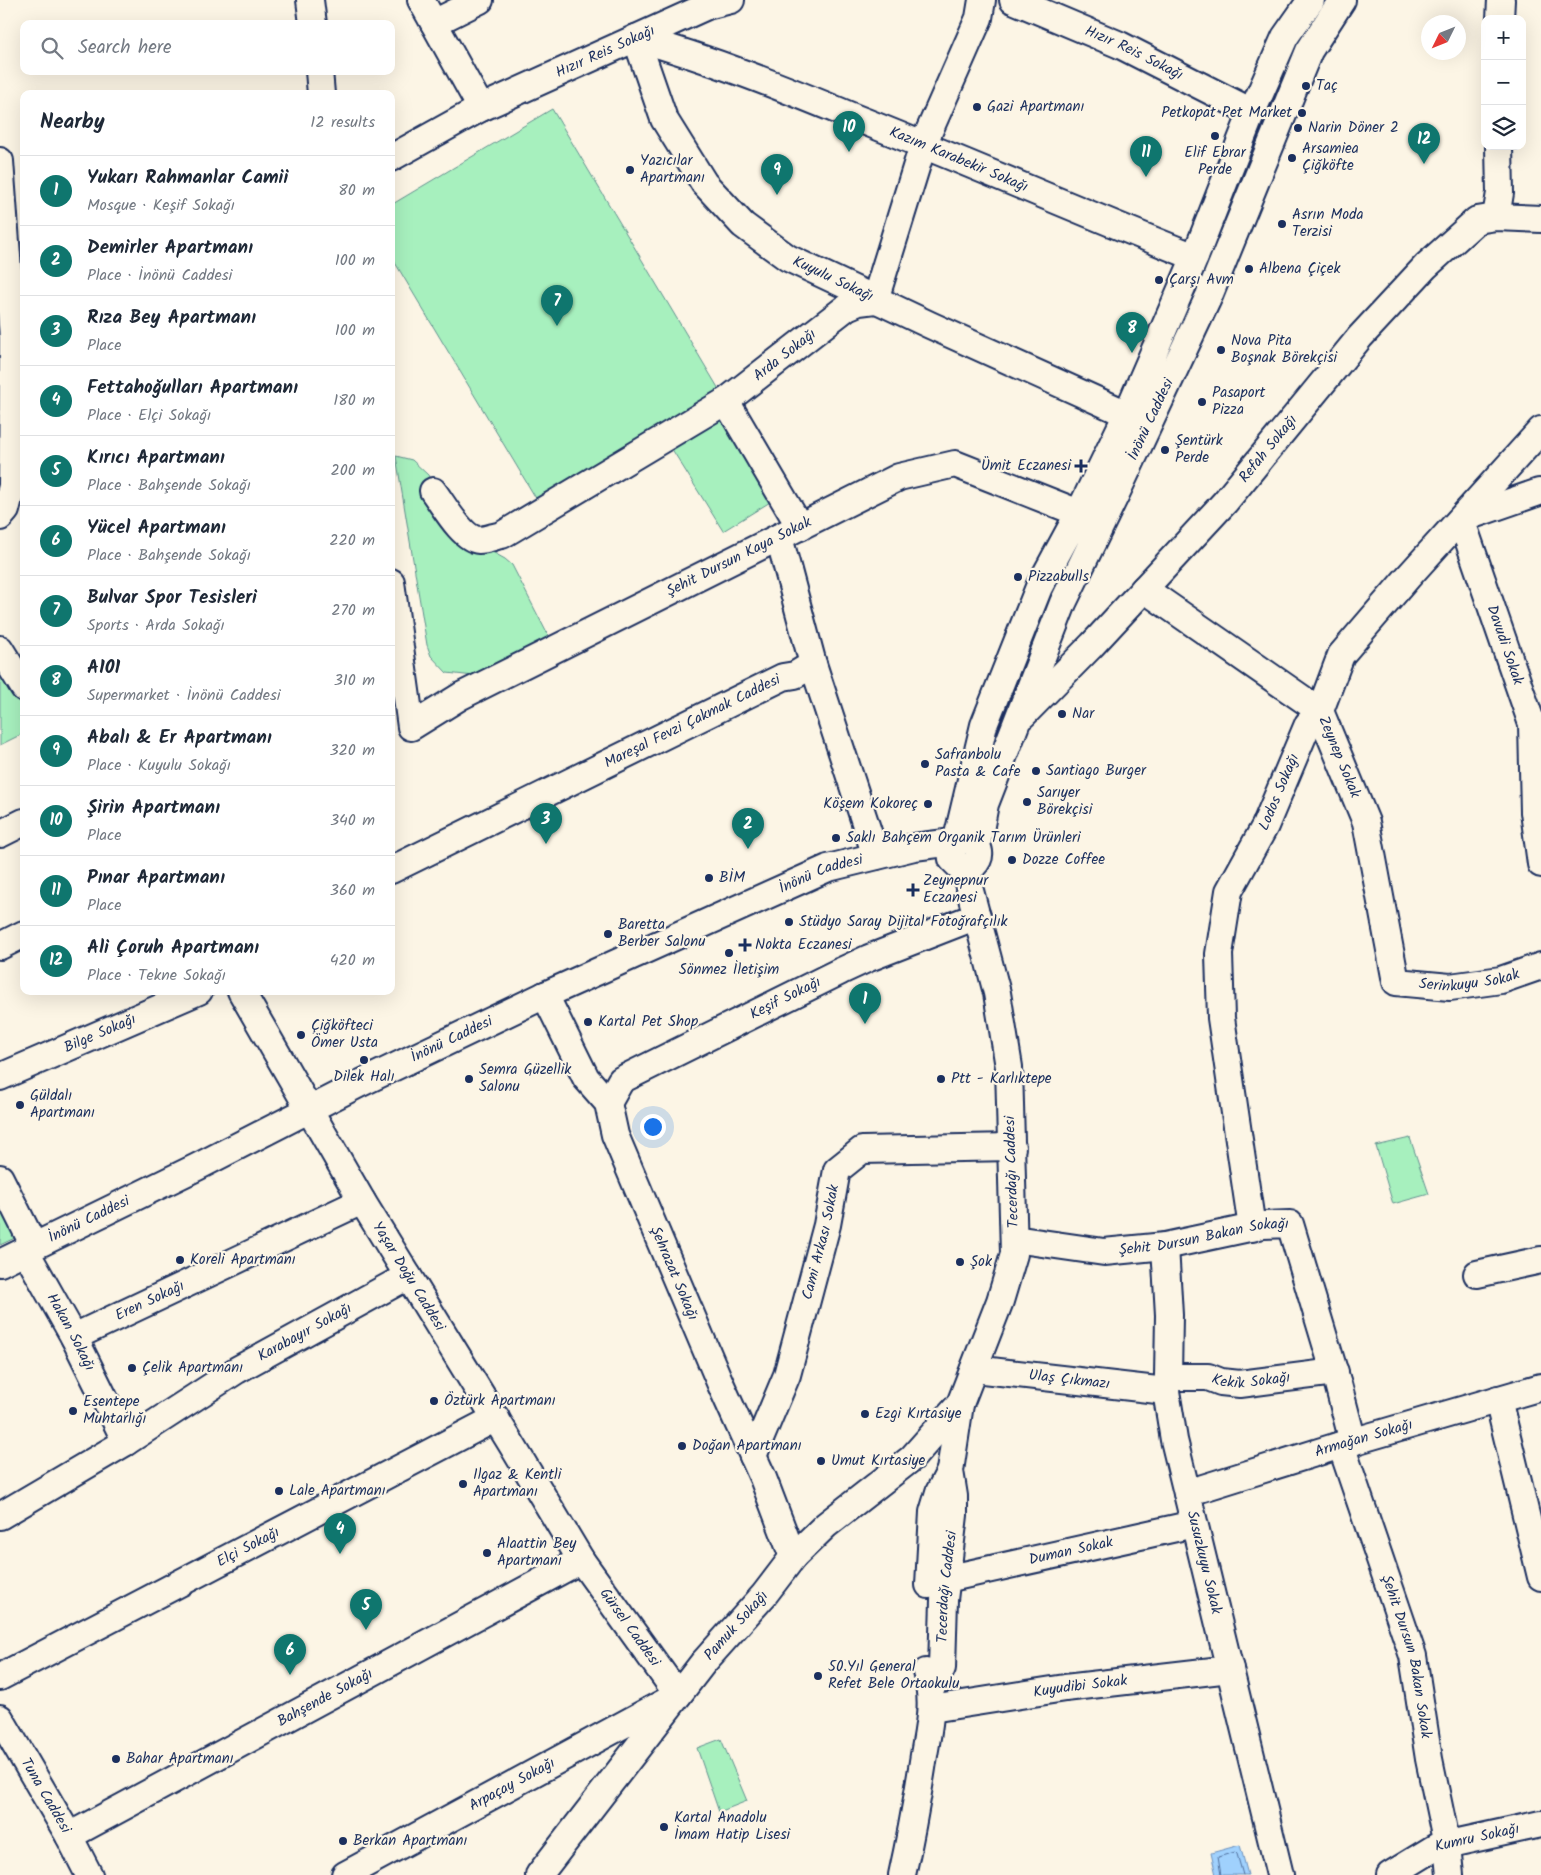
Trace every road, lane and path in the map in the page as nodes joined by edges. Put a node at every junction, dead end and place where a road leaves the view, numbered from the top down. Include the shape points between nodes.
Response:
1 (310, 0) edge
2 (421, 0) edge
3 (480, 0) edge
4 (731, 0) edge
5 (982, 0) edge
6 (1013, 0) edge
7 (1311, 0) edge
8 (1342, 0) edge
9 (1501, 0) edge
10 (1500, 15) edge
11 (312, 20) edge
12 (434, 23) junction
13 (636, 38) junction
14 (319, 75) edge
15 (321, 90) edge
16 (481, 108) junction
17 (1252, 112) junction
18 (923, 145) junction
19 (1499, 150) edge
20 (395, 156) edge
21 (0, 161) edge
22 (1496, 217) junction
23 (1541, 220) edge
24 (1195, 256) junction
25 (875, 300) junction
26 (18, 337) edge
27 (726, 401) junction
28 (1127, 414) junction
29 (1541, 430) edge
30 (1518, 455) junction
31 (433, 491) dead end
32 (1540, 492) edge
33 (10, 512) edge
34 (1079, 513) junction
35 (1461, 518) junction
36 (789, 532) junction
37 (1144, 589) junction
38 (395, 642) edge
39 (0, 649) edge
40 (813, 664) junction
41 (20, 682) edge
42 (1320, 711) junction
43 (1015, 724) junction
44 (20, 824) edge
45 (0, 834) edge
46 (876, 856) junction
47 (963, 856) junction
48 (1541, 864) edge
49 (395, 868) edge
50 (977, 916) junction
51 (20, 936) edge
52 (0, 946) edge
53 (1541, 966) edge
54 (1396, 982) joint
55 (190, 995) edge
56 (243, 995) edge
57 (545, 995) junction
58 (0, 1077) edge
59 (608, 1103) junction
60 (308, 1110) junction
61 (1012, 1147) junction
62 (0, 1178) edge
63 (362, 1201) junction
64 (1252, 1228) junction
65 (1014, 1239) junction
66 (1166, 1246) junction
67 (30, 1248) junction
68 (1541, 1260) edge
69 (0, 1262) edge
70 (1477, 1274) dead end
71 (408, 1276) junction
72 (74, 1337) junction
73 (974, 1369) junction
74 (1335, 1372) junction
75 (1167, 1384) junction
76 (1541, 1387) edge
77 (1498, 1399) junction
78 (960, 1404) junction
79 (496, 1418) junction
80 (126, 1442) junction
81 (1348, 1443) junction
82 (753, 1456) junction
83 (950, 1471) junction
84 (1187, 1492) junction
85 (0, 1516) edge
86 (1194, 1524) junction
87 (793, 1557) junction
88 (581, 1560) junction
89 (1540, 1568) edge
90 (946, 1580) junction
91 (1230, 1669) junction
92 (0, 1677) edge
93 (678, 1695) junction
94 (931, 1699) junction
95 (0, 1718) edge
96 (1541, 1824) edge
97 (69, 1836) junction
98 (1447, 1845) junction
99 (89, 1875) edge
100 (345, 1875) edge
101 (539, 1875) edge
102 (902, 1875) edge
103 (1280, 1875) edge
104 (1390, 1875) edge
105 (1450, 1875) edge

1 - 11 street
2 - 12 street
3 - 12 street
4 - 13 street, Hızır Reis Sokağı via 708,6
5 - 18 street via 979,18
6 - 17 street, Hızır Reis Sokağı via 1120,45
7 - 17 street, İnönü Caddesi via 1285,37
8 - 43 street, İnönü Caddesi via 1309,51 1209,296 1063,603
9 - 10 street
12 - 16 street
13 - 16 street, Hızır Reis Sokağı
13 - 18 street, Kazım Karabekir Sokağı via 799,94
13 - 25 street, Kuyulu Sokağı via 664,119 704,183 743,226 788,258
14 - 15 street
16 - 20 street, Hızır Reis Sokağı
17 - 24 street, İnönü Caddesi
18 - 24 street, Kazım Karabekir Sokağı via 1085,214
18 - 25 street
19 - 22 street via 1500,194
21 - 26 street
22 - 23 street, Refah Sokağı
22 - 37 street, Refah Sokağı via 1477,220 1420,273 1360,337 1225,502
24 - 28 street, İnönü Caddesi
25 - 27 street, Arda Sokağı via 847,307
25 - 28 street, Kuyulu Sokağı
26 - 33 street
27 - 31 street, Arda Sokağı via 502,535 479,540 470,538
27 - 36 street
28 - 34 street, İnönü Caddesi
29 - 30 street, Lodos Sokağı
30 - 32 street via 1524,480
30 - 35 street, Lodos Sokağı
32 - 35 street
34 - 36 street, Şehit Dursun Kaya Sokak via 955,464 899,477
34 - 47 street, İnönü Caddesi via 1040,587 984,725
35 - 42 street, Lodos Sokağı via 1341,655
35 - 48 street, Davudi Sokak via 1532,724 1534,812
36 - 38 street, Şehit Dursun Kaya Sokak via 461,696 411,727
36 - 40 street
37 - 42 street, Zeynep Sokak
37 - 43 street, Refah Sokağı
39 - 41 street
40 - 46 street
40 - 49 street, Mareşal Fevzi Çakmak Caddesi
42 - 54 street, Zeynep Sokak via 1366,822
42 - 64 street, Lodos Sokağı via 1308,724 1264,826 1229,891 1219,954 1221,1018
43 - 47 street, İnönü Caddesi
44 - 45 street
46 - 47 street, İnönü Caddesi via 914,847
46 - 57 street, İnönü Caddesi via 828,868
47 - 50 street, Tecerdağı Caddesi
50 - 59 street, Keşif Sokağı via 869,958 621,1080
50 - 61 street, Tecerdağı Caddesi via 998,993 1009,1067
51 - 52 street
53 - 54 street, Serinkuyu Sokak via 1501,980 1450,987
55 - 58 street, Bilge Sokağı
56 - 60 street, Yaşar Doğu Caddesi
57 - 59 street, Şehrazat Sokağı via 586,1078
57 - 60 street, İnönü Caddesi
59 - 82 street, Şehrazat Sokağı via 615,1136
60 - 63 street, Yaşar Doğu Caddesi
60 - 67 street, İnönü Caddesi
61 - 65 street, Tecerdağı Caddesi
61 - 82 street, Cami Arkası Sokak via 862,1150 838,1170 827,1225 787,1375
62 - 67 street, Hakan Sokağı
63 - 71 street, Yaşar Doğu Caddesi
63 - 72 street, Eren Sokağı
64 - 66 street, Şehit Dursun Bakan Sokağı
64 - 74 street, Şehit Dursun Bakan Sokağı via 1290,1224
65 - 66 street, Şehit Dursun Bakan Sokağı via 1104,1252
65 - 73 street, Tecerdağı Caddesi via 1014,1254 1000,1301
66 - 75 street, Susuzkuyu Sokak
67 - 69 street, İnönü Caddesi
67 - 72 street, Hakan Sokağı
68 - 70 street
71 - 79 street, Yaşar Doğu Caddesi
71 - 80 street, Karabayır Sokağı via 237,1370
72 - 80 street, Hakan Sokağı
73 - 75 street, Ulaş Çıkmazı
73 - 78 street, Tecerdağı Caddesi
74 - 75 street, Kekik Sokağı via 1240,1384 1208,1377
74 - 81 street, Şehit Dursun Bakan Sokağı
75 - 84 street, Susuzkuyu Sokak via 1174,1440
76 - 77 street, Armağan Sokağı
77 - 81 street, Armağan Sokağı
77 - 89 street
78 - 83 street, Tecerdağı Caddesi
78 - 87 street, Pamuk Sokağı via 912,1458 826,1525
79 - 88 street, Yaşar Doğu Caddesi
79 - 92 street, Elçi Sokağı
80 - 85 street, Karabayır Sokağı
81 - 84 street, Armağan Sokağı
81 - 98 street, Şehit Dursun Bakan Sokak via 1413,1656
82 - 87 street, Şehrazat Sokağı
83 - 90 street, Tecerdağı Caddesi via 954,1515
83 - 94 street, Tecerdağı Caddesi via 933,1512 925,1666
84 - 86 street, Susuzkuyu Sokak
86 - 90 street, Duman Sokak
86 - 91 street, Susuzkuyu Sokak
87 - 93 street, Pamuk Sokağı
88 - 93 street, Gürsel Caddesi
88 - 97 street, Bahşende Sokağı
90 - 94 street, Tecerdağı Caddesi via 942,1668
91 - 94 street, Kuyudibi Sokak
91 - 103 street, Susuzkuyu Sokak
93 - 100 street, Arpaçay Sokağı
93 - 101 street, Pamuk Sokağı
94 - 102 street via 917,1804
95 - 97 street, Tuna Caddesi
96 - 98 street, Kumru Sokağı
97 - 99 street, Tuna Caddesi
98 - 104 street, Kumru Sokağı via 1436,1847
98 - 105 street, Şehit Dursun Bakan Sokak

